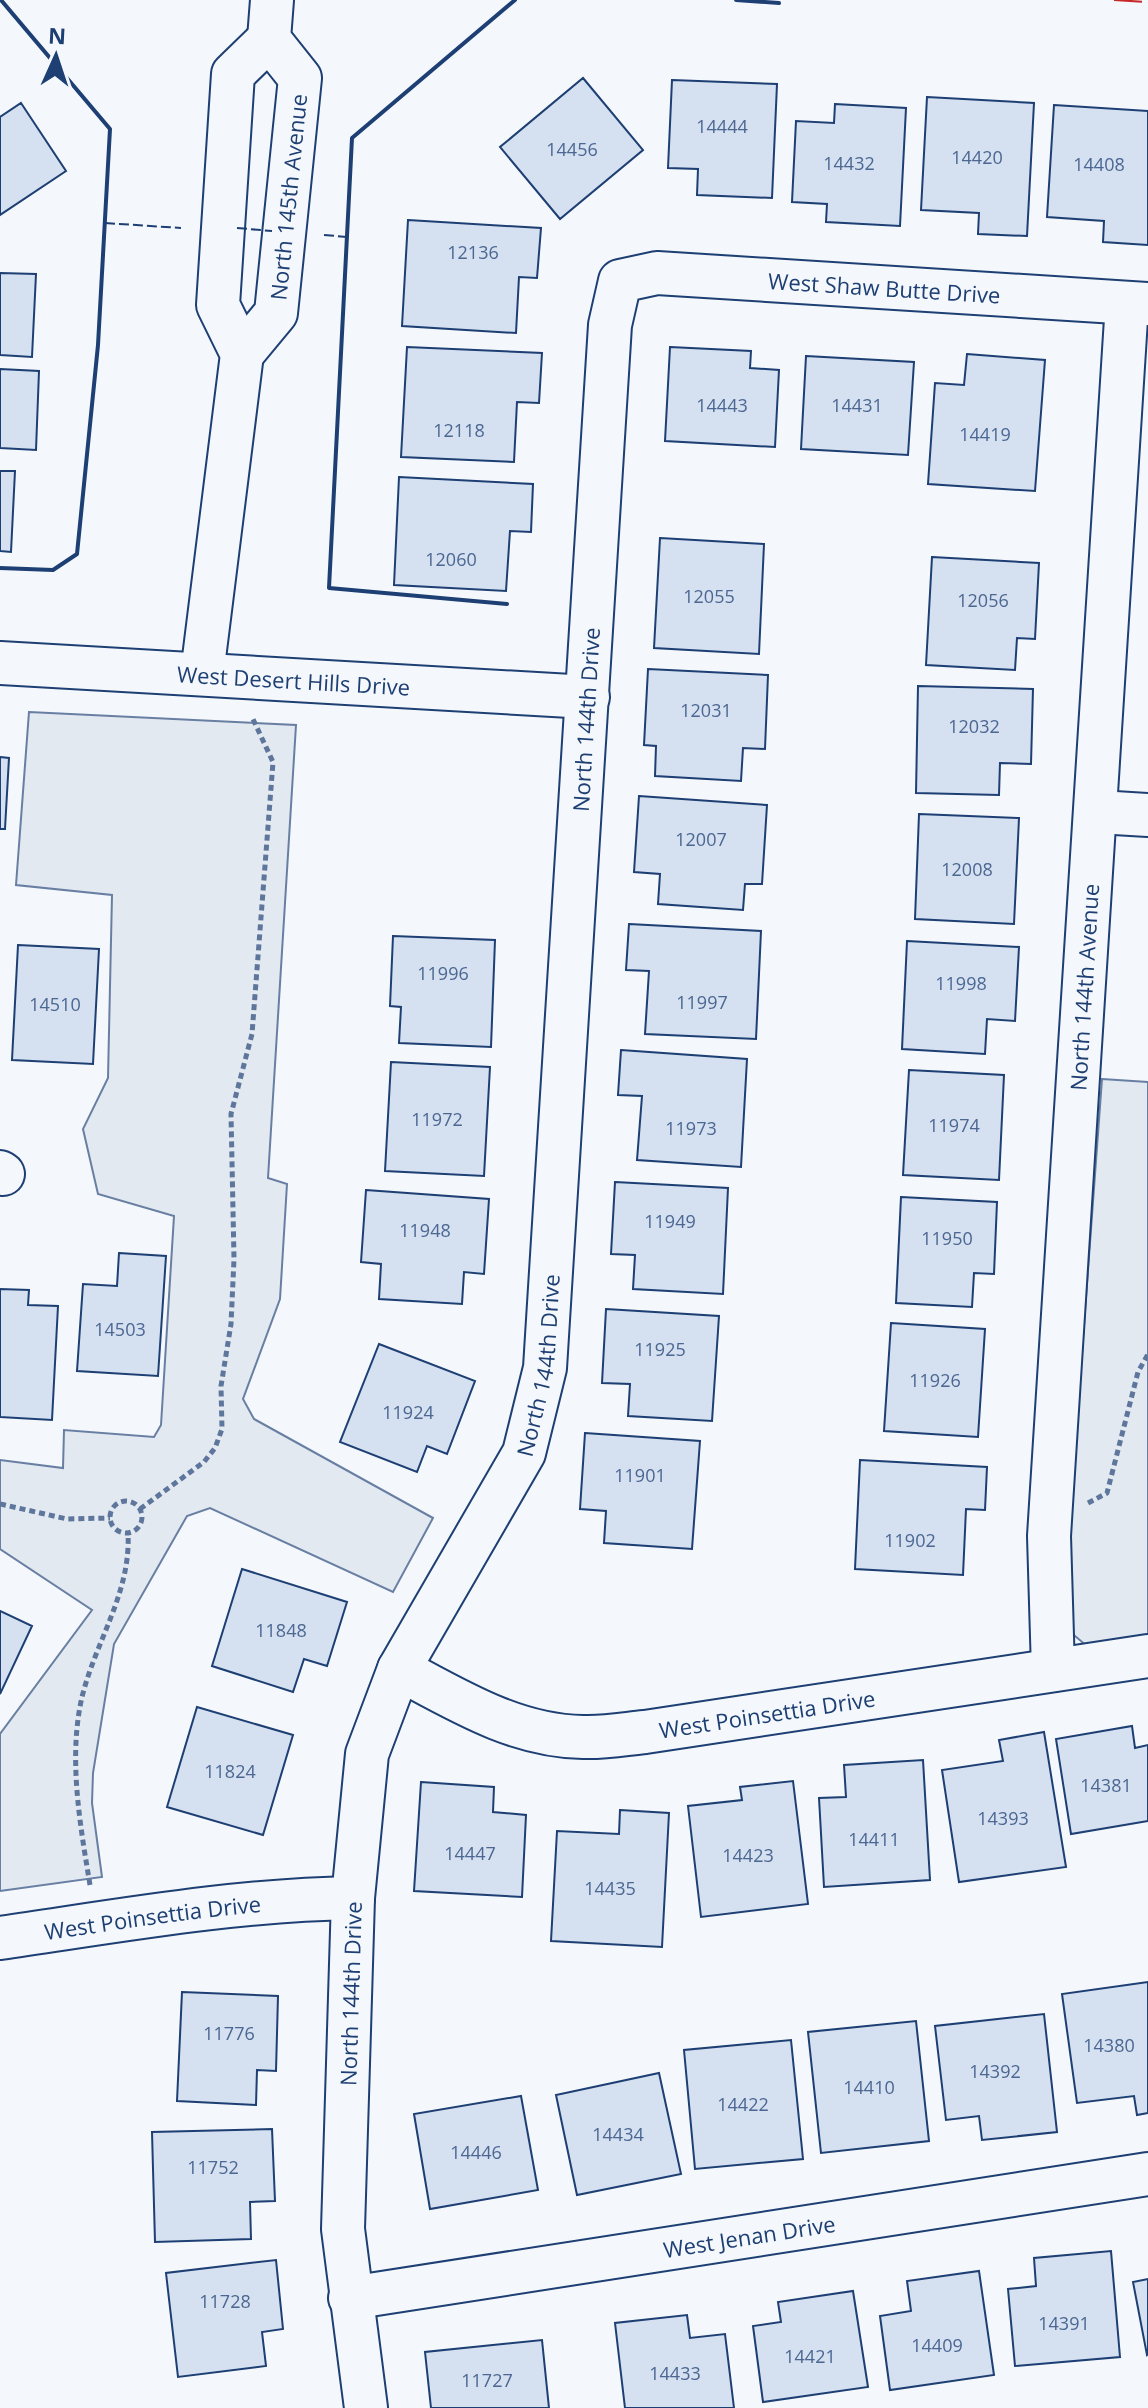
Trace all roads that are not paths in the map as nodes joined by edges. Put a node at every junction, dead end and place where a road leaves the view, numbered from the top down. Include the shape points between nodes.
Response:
1 (271, 20) edge
2 (228, 152) junction
3 (294, 157) junction
4 (620, 281) joint
5 (1138, 304) edge
6 (242, 354) junction
7 (0, 663) edge
8 (202, 674) junction
9 (588, 697) junction
10 (1098, 812) junction
11 (1148, 815) edge
12 (1148, 1656) edge
13 (399, 1669) junction
14 (1053, 1670) junction
15 (353, 1898) junction
16 (0, 1938) edge
17 (1148, 2174) edge
18 (350, 2298) junction
19 (366, 2408) edge

1 - 2 street, North 145th Avenue via 233,74
1 - 3 street, North 145th Avenue via 300,78
2 - 3 street
2 - 6 street, North 145th Avenue via 218,305
3 - 6 street, North 145th Avenue via 276,313
4 - 5 street, West Shaw Butte Drive via 657,273
4 - 9 street, North 144th Drive via 610,325
5 - 10 street, North 144th Avenue
6 - 8 street
7 - 8 street, West Desert Hills Drive
8 - 9 street, West Desert Hills Drive
9 - 13 street, North 144th Drive via 545,1368 524,1453
10 - 11 street
10 - 14 street, North 144th Avenue via 1049,1536
12 - 14 street, West Poinsettia Drive
13 - 14 street, West Poinsettia Drive via 486,1715 535,1731 583,1737
13 - 15 street, North 144th Drive via 367,1754
15 - 16 street, West Poinsettia Drive via 239,1903
15 - 18 street, North 144th Drive via 343,2185
17 - 18 street, West Jenan Drive
18 - 19 street, North 144th Drive

